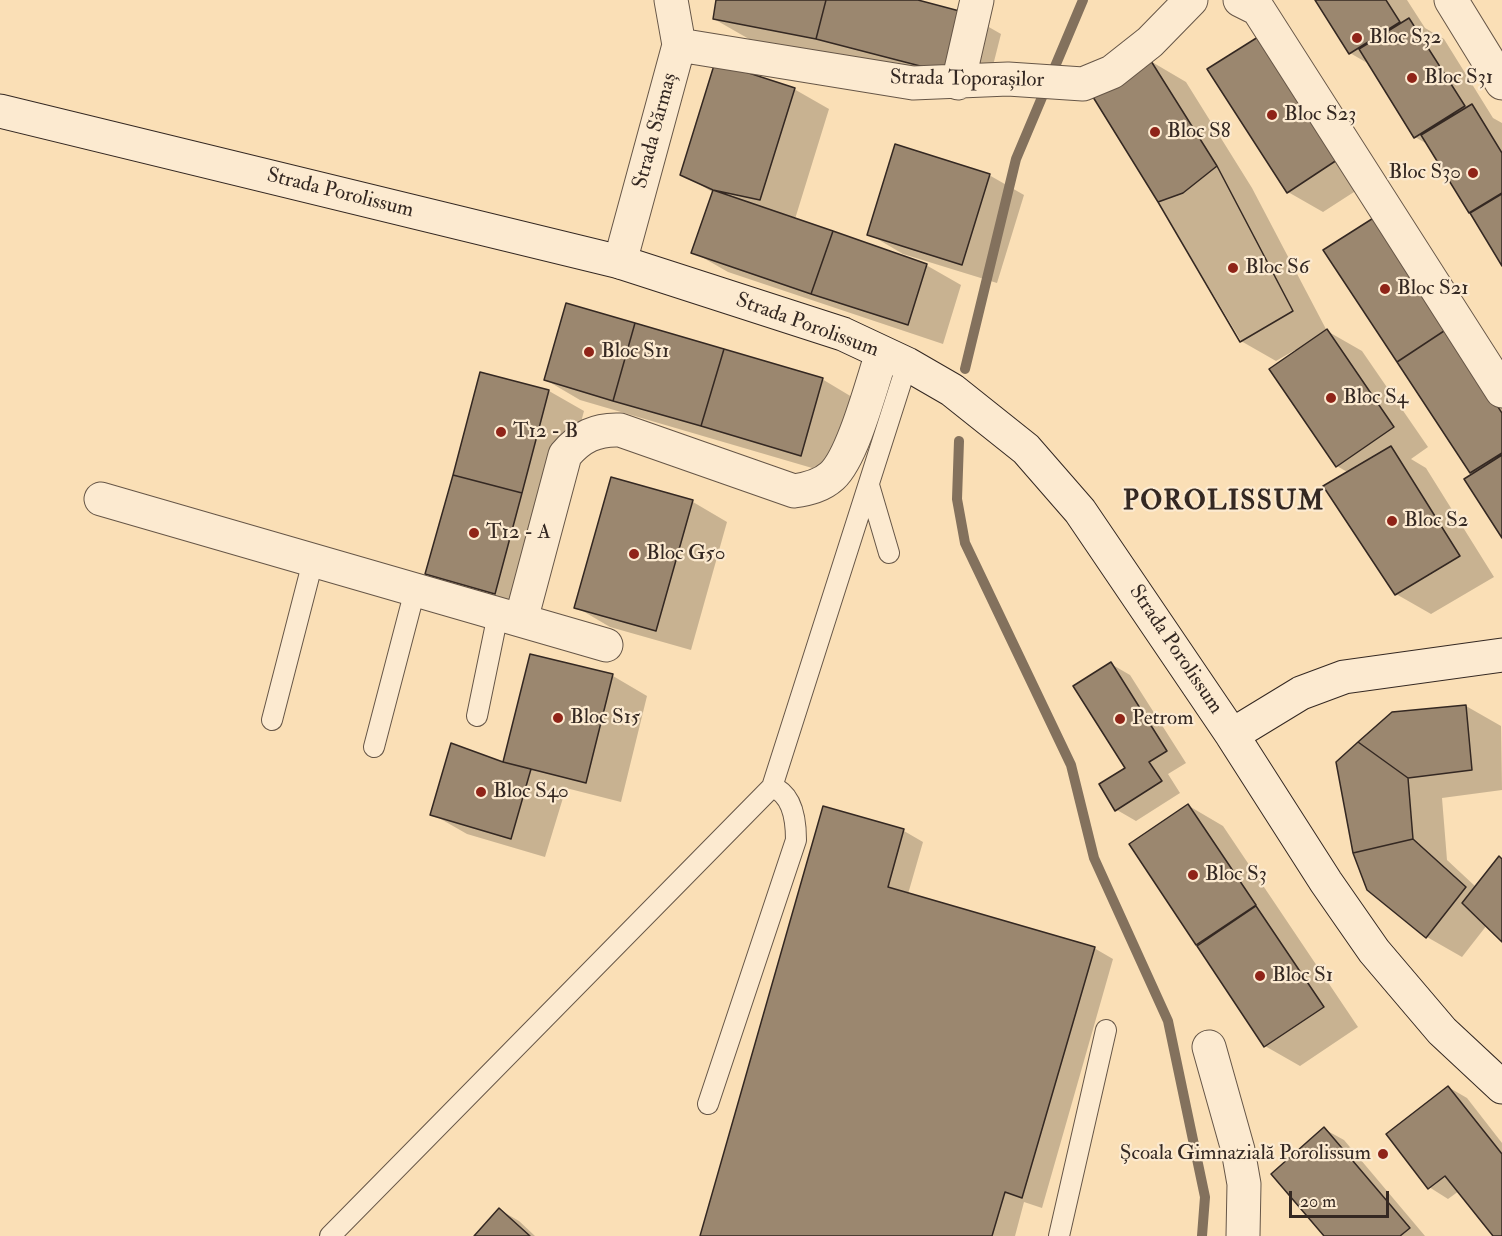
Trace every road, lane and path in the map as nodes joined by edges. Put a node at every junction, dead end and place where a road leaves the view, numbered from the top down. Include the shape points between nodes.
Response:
1 (671, 0) edge
2 (977, 0) edge
3 (1191, 0) edge
4 (1240, 0) edge
5 (1451, 0) edge
6 (679, 45) junction
7 (958, 82) junction
8 (1502, 83) edge
9 (0, 111) edge
10 (620, 262) junction
11 (895, 358) junction
12 (1502, 391) edge
13 (869, 485) junction
14 (101, 499) dead end
15 (889, 553) dead end
16 (313, 561) junction
17 (415, 590) junction
18 (510, 617) junction
19 (606, 645) dead end
20 (1502, 655) edge
21 (477, 716) dead end
22 (272, 720) dead end
23 (1232, 735) junction
24 (374, 747) dead end
25 (772, 787) junction
26 (1106, 1030) dead end
27 (1209, 1047) dead end
28 (1502, 1087) edge
29 (708, 1104) dead end
30 (330, 1236) edge
31 (1059, 1236) edge
32 (1243, 1236) edge

1 - 6 street, Strada Sărmaș
2 - 7 street
3 - 7 street, Strada Toporașilor via 1150,42 1112,72 1083,84 1008,79
4 - 12 street via 1258,9
5 - 8 street
6 - 7 street, Strada Toporașilor via 913,83
6 - 10 street, Strada Sărmaș
9 - 10 street, Strada Porolissum
10 - 11 street, Strada Porolissum via 843,334
11 - 13 lane
11 - 18 street via 846,456 832,475 809,489 794,491 620,430 596,431 579,440 565,455
11 - 23 street, Strada Porolissum via 975,406 1053,477 1105,546
13 - 15 lane
13 - 25 lane
14 - 16 street
16 - 17 street
16 - 22 lane
17 - 18 street
17 - 24 lane
18 - 19 street
18 - 21 lane
20 - 23 street via 1344,677 1301,693
23 - 28 street, Strada Porolissum via 1374,951 1442,1031
25 - 29 lane via 781,790 793,811 796,840
25 - 30 lane
26 - 31 lane
27 - 32 street via 1238,1150 1244,1184

